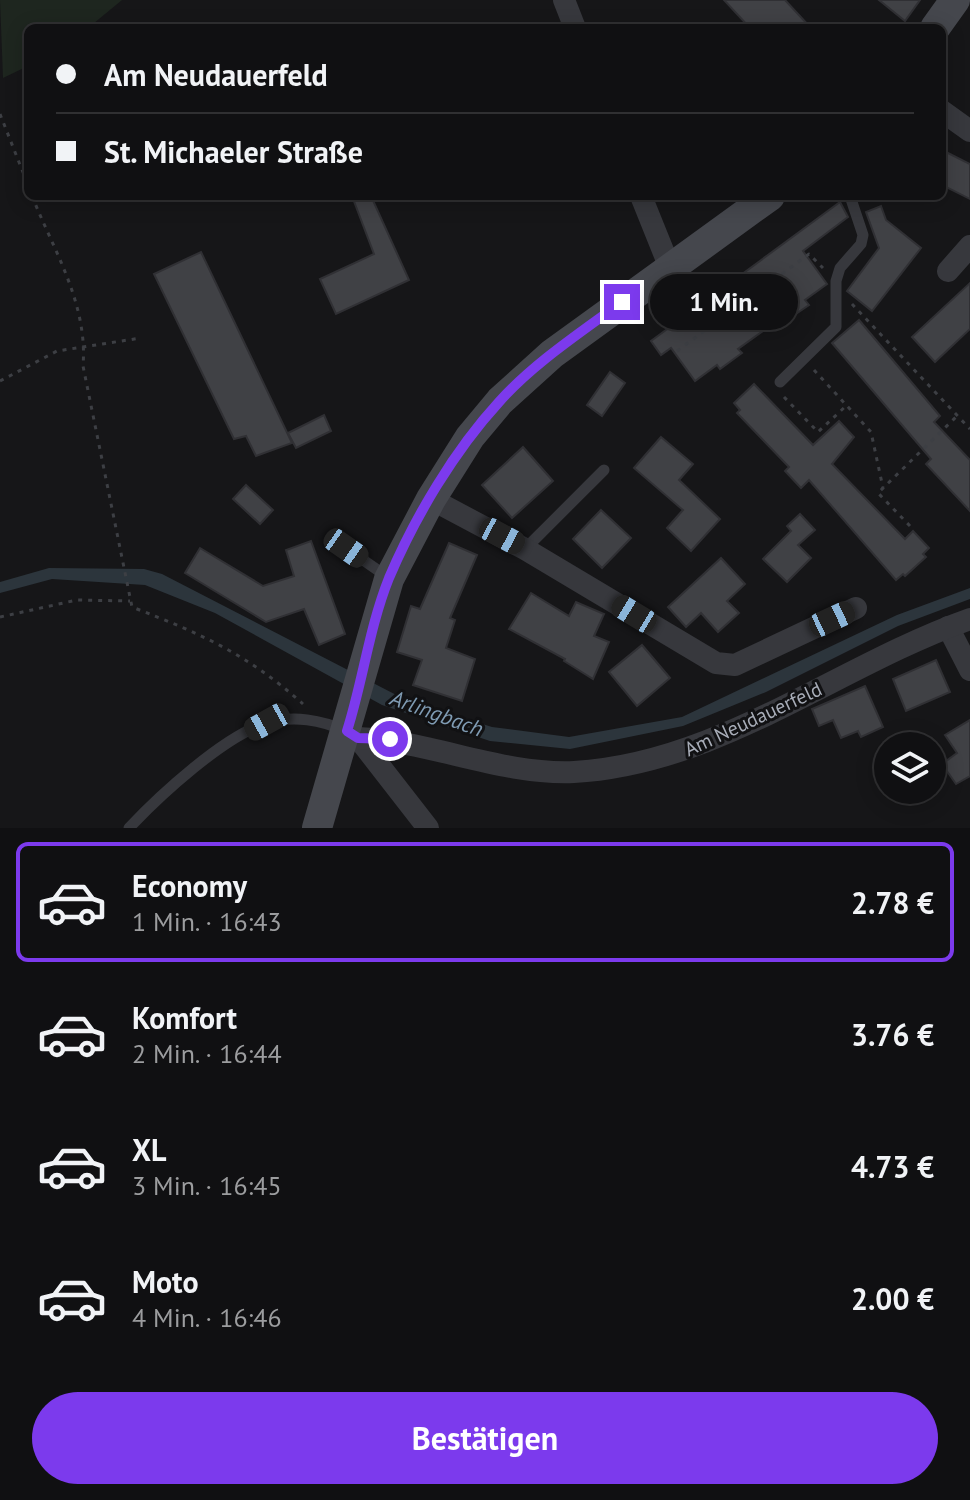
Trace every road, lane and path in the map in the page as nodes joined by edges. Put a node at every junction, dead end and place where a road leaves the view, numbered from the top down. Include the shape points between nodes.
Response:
1 (564, 0) edge
2 (955, 0) edge
3 (573, 24) edge
4 (938, 24) edge
5 (0, 114) edge
6 (946, 114) edge
7 (970, 131) edge
8 (24, 175) edge
9 (34, 200) edge
10 (643, 200) edge
11 (764, 200) edge
12 (851, 200) edge
13 (970, 246) edge
14 (670, 268) junction
15 (948, 271) dead end
16 (836, 284) junction
17 (141, 338) dead end
18 (85, 346) junction
19 (677, 351) dead end
20 (804, 359) junction
21 (0, 381) edge
22 (780, 382) joint
23 (847, 405) junction
24 (958, 415) junction
25 (970, 429) edge
26 (604, 470) dead end
27 (883, 488) junction
28 (431, 499) junction
29 (910, 526) dead end
30 (346, 548) dead end
31 (525, 549) junction
32 (389, 579) junction
33 (130, 601) junction
34 (856, 608) dead end
35 (0, 617) edge
36 (970, 619) edge
37 (948, 627) junction
38 (970, 670) edge
39 (345, 724) junction
40 (129, 828) edge
41 (317, 828) edge
42 (428, 828) edge

1 - 3 street
2 - 4 main road
5 - 8 path
6 - 7 street
9 - 18 path via 70,280
10 - 14 street
11 - 14 main road
12 - 16 lane via 863,235 840,268
13 - 15 street
14 - 28 main road via 552,354 500,401
16 - 19 path via 809,254
16 - 20 lane via 836,327
16 - 24 path
17 - 18 path
18 - 21 path via 57,351
18 - 33 path via 83,366
20 - 22 lane
20 - 23 path
22 - 23 path via 783,396 818,432
23 - 27 path via 871,432
24 - 25 path
24 - 27 path
26 - 31 lane
27 - 29 path via 878,493
28 - 31 street
28 - 32 main road
30 - 32 lane
31 - 34 street via 716,663 735,665
32 - 39 main road
33 - 35 path via 77,600
33 - 39 path via 132,607 212,638
36 - 37 street, Am Neudauerfeld
37 - 38 street
37 - 39 street, Am Neudauerfeld via 676,755 574,772 493,766
39 - 40 lane via 267,722 223,747
39 - 41 main road
39 - 42 street

